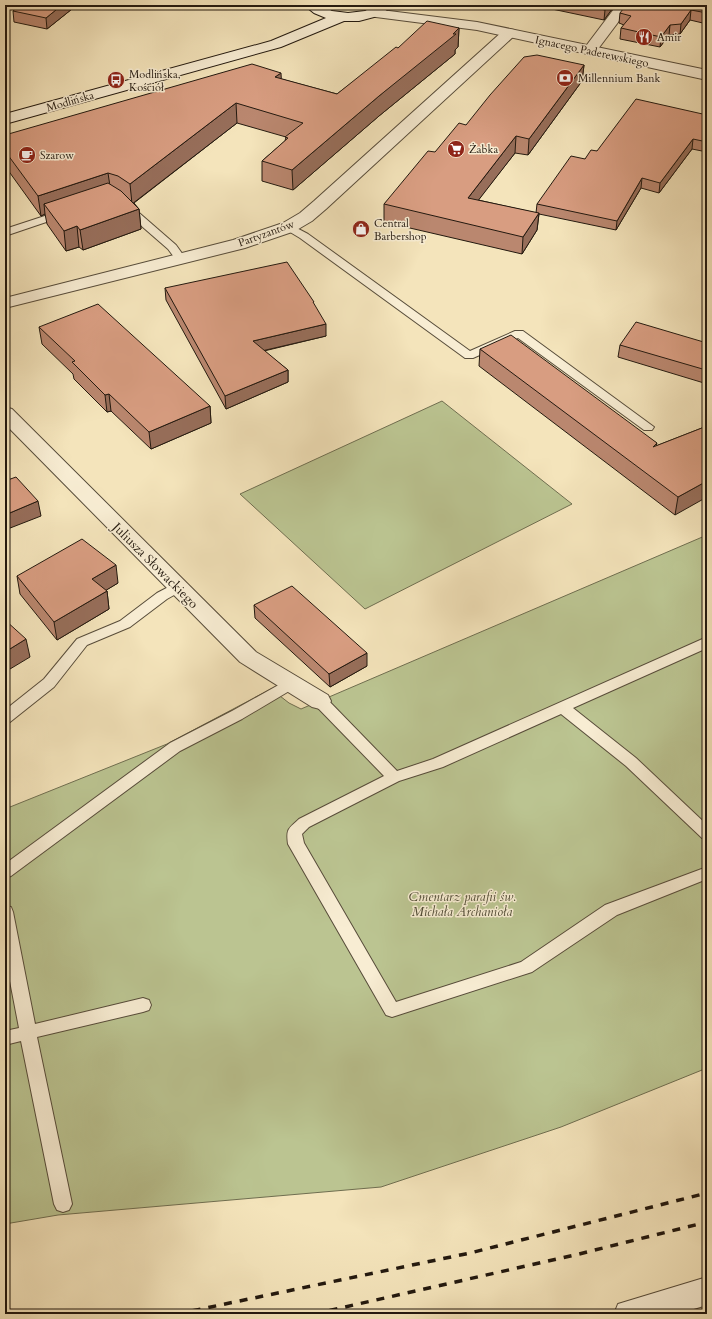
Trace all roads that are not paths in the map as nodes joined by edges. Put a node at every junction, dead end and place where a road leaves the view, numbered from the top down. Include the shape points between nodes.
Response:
1 (311, 5) edge
2 (386, 5) edge
3 (410, 5) edge
4 (624, 5) edge
5 (373, 13) junction
6 (343, 16) junction
7 (477, 26) junction
8 (509, 33) junction
9 (250, 50) junction
10 (590, 50) junction
11 (707, 76) edge
12 (5, 119) edge
13 (116, 200) edge
14 (76, 209) edge
15 (289, 227) junction
16 (5, 233) edge
17 (181, 259) junction
18 (5, 302) edge
19 (5, 413) edge
20 (648, 427) dead end
21 (178, 587) junction
22 (707, 642) edge
23 (291, 683) junction
24 (320, 701) joint
25 (562, 707) junction
26 (5, 718) edge
27 (394, 777) junction
28 (707, 834) edge
29 (5, 872) edge
30 (707, 873) edge
31 (5, 912) edge
32 (143, 1005) dead end
33 (28, 1033) junction
34 (5, 1038) edge
35 (63, 1204) dead end
36 (707, 1291) edge
37 (629, 1314) edge

1 - 6 street via 324,13
1 - 9 street, Modlińska via 309,12 296,24
2 - 5 street
3 - 7 street, Ignacego Paderewskiego
4 - 10 street
5 - 6 street
5 - 7 street, Ignacego Paderewskiego
6 - 9 street, Modlińska via 276,44
7 - 8 street, Ignacego Paderewskiego
8 - 10 street, Ignacego Paderewskiego
8 - 15 street, Partyzantów via 320,205
9 - 12 street, Modlińska
10 - 11 street, Ignacego Paderewskiego
13 - 17 lane via 172,247
14 - 16 lane
15 - 17 street, Partyzantów via 239,244
15 - 20 lane via 469,356 520,333
17 - 18 street, Partyzantów
19 - 21 street, Juliusza Słowackiego
21 - 23 street, Juliusza Słowackiego via 248,657
21 - 26 lane via 125,624 82,642 49,683
22 - 25 lane
23 - 24 street, Juliusza Słowackiego
23 - 29 lane via 175,747
24 - 27 lane
25 - 27 lane via 438,763
25 - 28 lane via 631,762
27 - 30 lane via 304,823 294,832 296,844 392,1010 526,967 611,910
31 - 33 lane
32 - 33 lane
33 - 34 lane
33 - 35 lane
36 - 37 street

